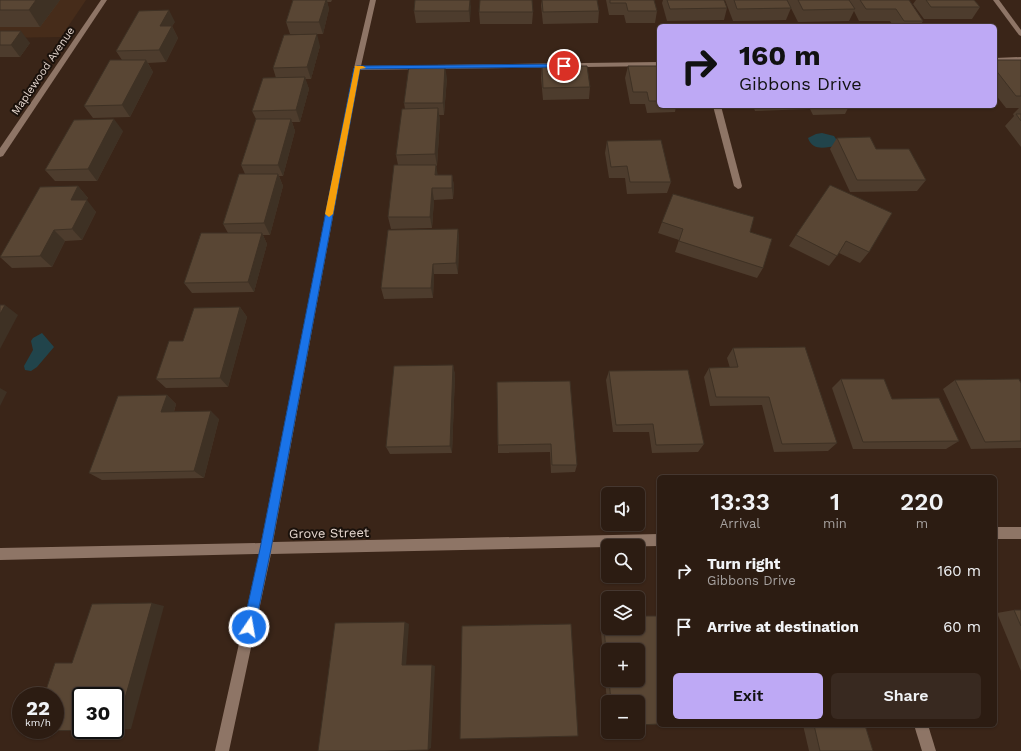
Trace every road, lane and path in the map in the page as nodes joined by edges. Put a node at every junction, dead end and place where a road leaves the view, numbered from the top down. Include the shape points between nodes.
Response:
1 (104, 0) edge
2 (373, 0) edge
3 (996, 0) edge
4 (1021, 34) edge
5 (1021, 59) edge
6 (997, 60) edge
7 (657, 64) edge
8 (357, 68) junction
9 (718, 108) edge
10 (0, 154) edge
11 (738, 186) dead end
12 (997, 533) edge
13 (1021, 533) edge
14 (657, 540) edge
15 (266, 549) junction
16 (0, 554) edge
17 (922, 727) edge
18 (222, 751) edge
19 (929, 751) edge

1 - 10 street, Maplewood Avenue
2 - 8 street
3 - 4 street
5 - 6 street
7 - 8 street
8 - 15 street
9 - 11 street
12 - 13 street
14 - 15 street, Grove Street
15 - 16 street, Grove Street
15 - 18 street
17 - 19 street

